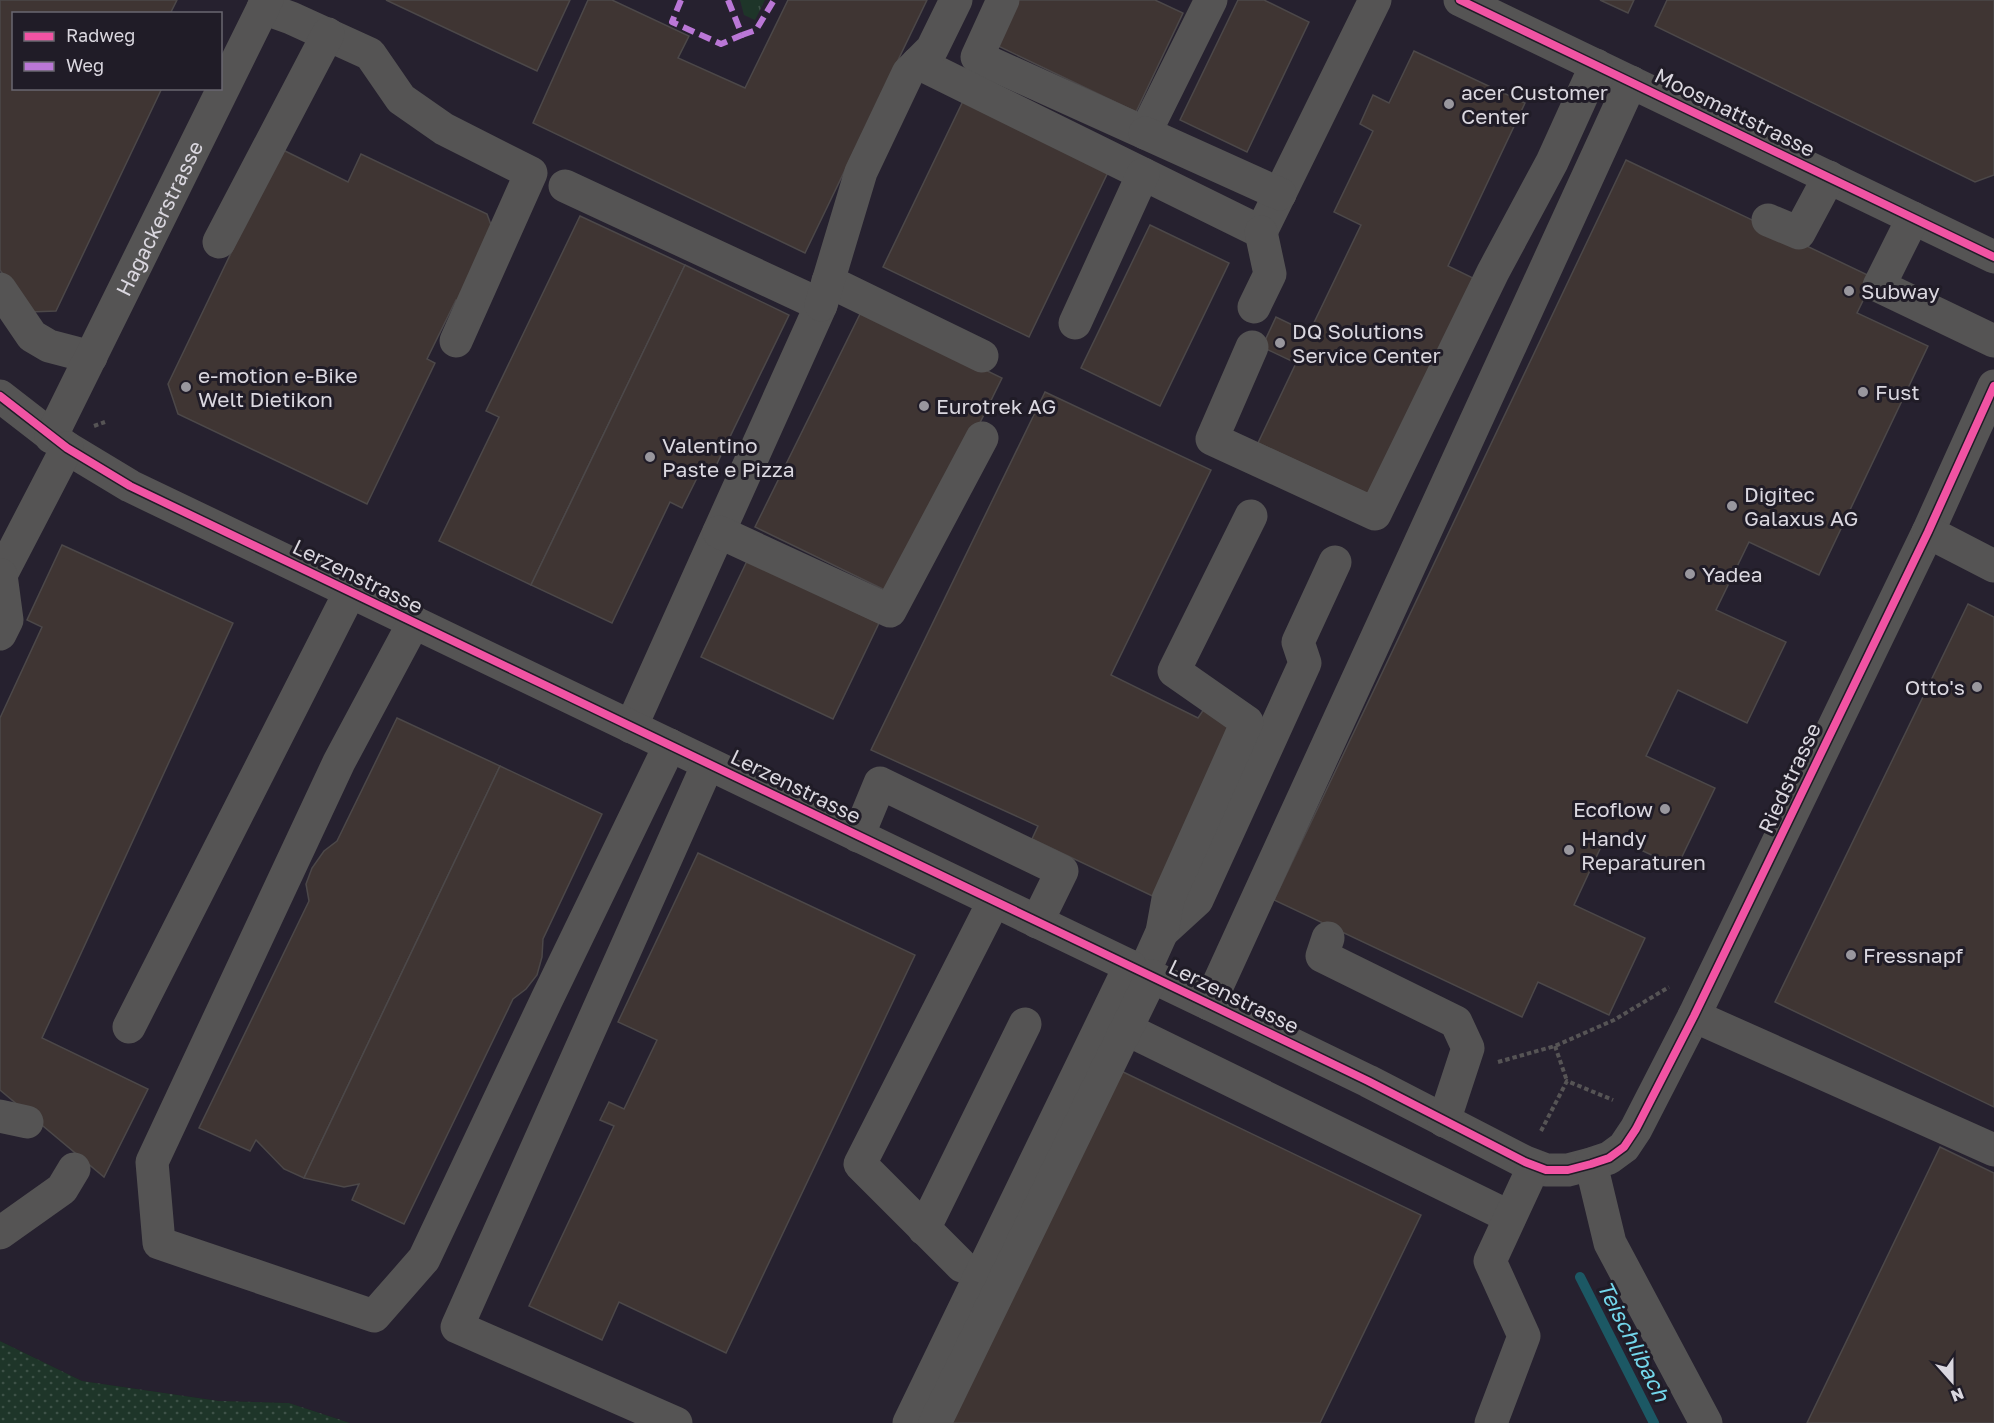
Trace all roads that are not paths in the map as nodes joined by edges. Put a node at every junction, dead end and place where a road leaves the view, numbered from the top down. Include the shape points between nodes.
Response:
1 (956, 0) edge
2 (1002, 0) edge
3 (1211, 0) edge
4 (1375, 0) edge
5 (1460, 0) edge
6 (265, 4) edge
7 (328, 34) junction
8 (918, 63) junction
9 (1596, 65) junction
10 (1631, 82) junction
11 (1145, 133) junction
12 (1143, 174) junction
13 (1829, 177) junction
14 (565, 186) dead end
15 (1280, 194) junction
16 (1913, 218) junction
17 (1768, 220) dead end
18 (1261, 232) junction
19 (219, 242) dead end
20 (1994, 257) edge
21 (0, 289) edge
22 (824, 293) junction
23 (1254, 307) dead end
24 (1075, 323) dead end
25 (456, 341) dead end
26 (1994, 341) edge
27 (1252, 347) dead end
28 (982, 356) dead end
29 (91, 357) junction
30 (1994, 386) edge
31 (0, 396) edge
32 (1983, 437) edge
33 (982, 438) dead end
34 (59, 442) junction
35 (1251, 516) dead end
36 (719, 532) junction
37 (1928, 532) junction
38 (1335, 562) dead end
39 (1994, 566) edge
40 (1, 576) edge
41 (350, 592) junction
42 (414, 622) junction
43 (0, 634) edge
44 (632, 727) junction
45 (670, 746) junction
46 (708, 764) junction
47 (858, 836) junction
48 (994, 901) junction
49 (1037, 922) junction
50 (1162, 932) junction
51 (1328, 938) dead end
52 (1142, 972) junction
53 (1209, 1004) junction
54 (1700, 1004) junction
55 (1025, 1024) dead end
56 (129, 1027) dead end
57 (1126, 1029) junction
58 (1444, 1121) junction
59 (1994, 1150) edge
60 (1529, 1164) junction
61 (1591, 1164) junction
62 (74, 1168) dead end
63 (1510, 1217) junction
64 (924, 1229) junction
65 (0, 1233) edge
66 (962, 1266) dead end
67 (676, 1423) edge
68 (909, 1423) edge
69 (935, 1423) edge
70 (1491, 1423) edge
71 (1706, 1423) edge

1 - 8 street via 932,49
2 - 11 street via 977,57
3 - 11 street
4 - 15 street
5 - 9 street, Moosmattstrasse
6 - 7 street
6 - 29 street, Hagackerstrasse
7 - 19 street
7 - 25 street via 370,54 400,99 444,129 531,173
8 - 12 street
8 - 22 street via 908,74 861,172
9 - 10 street, Moosmattstrasse
9 - 27 street via 1552,162 1493,272 1375,514 1212,439
10 - 13 street, Moosmattstrasse
10 - 53 street
11 - 15 street
12 - 18 street
12 - 24 street
13 - 16 street, Moosmattstrasse
13 - 17 street via 1799,233
14 - 22 street
15 - 18 street
16 - 20 street, Moosmattstrasse
16 - 26 street via 1879,286
18 - 23 street via 1270,274
21 - 29 street via 32,336 50,346
22 - 28 street
22 - 36 street
29 - 34 street, Hagackerstrasse
30 - 32 street, Riedstrasse
31 - 34 street, Lerzenstrasse
32 - 37 street, Riedstrasse
33 - 36 street via 890,611
34 - 40 street, Hagackerstrasse
34 - 41 street, Lerzenstrasse via 130,486
35 - 50 street via 1174,671 1247,722 1168,899
36 - 44 street
37 - 39 street
37 - 54 street, Riedstrasse
38 - 50 street via 1298,642 1305,663 1197,900
40 - 43 street via 7,620
41 - 42 street, Lerzenstrasse
41 - 56 street
42 - 44 street, Lerzenstrasse
42 - 45 street via 339,762 152,1162 159,1243 374,1316 424,1259
44 - 45 street, Lerzenstrasse
45 - 46 street, Lerzenstrasse
46 - 47 street, Lerzenstrasse
46 - 67 street via 458,1327
47 - 48 street, Lerzenstrasse
47 - 49 street via 880,783 891,788 1062,871
48 - 49 street, Lerzenstrasse
48 - 64 street via 860,1164
49 - 52 street, Lerzenstrasse
50 - 52 street
51 - 58 street via 1322,956 1456,1022 1468,1048
52 - 53 street, Lerzenstrasse
52 - 57 street
52 - 68 street
53 - 58 street, Lerzenstrasse
54 - 59 street
54 - 61 street, Riedstrasse via 1624,1146 1609,1158
55 - 64 street
57 - 63 street
57 - 69 street
58 - 60 street, Lerzenstrasse
60 - 61 street, Lerzenstrasse via 1546,1170 1569,1170
60 - 63 street
61 - 71 street via 1610,1243
62 - 65 street via 62,1189
63 - 70 street via 1490,1261 1524,1336
64 - 66 street

